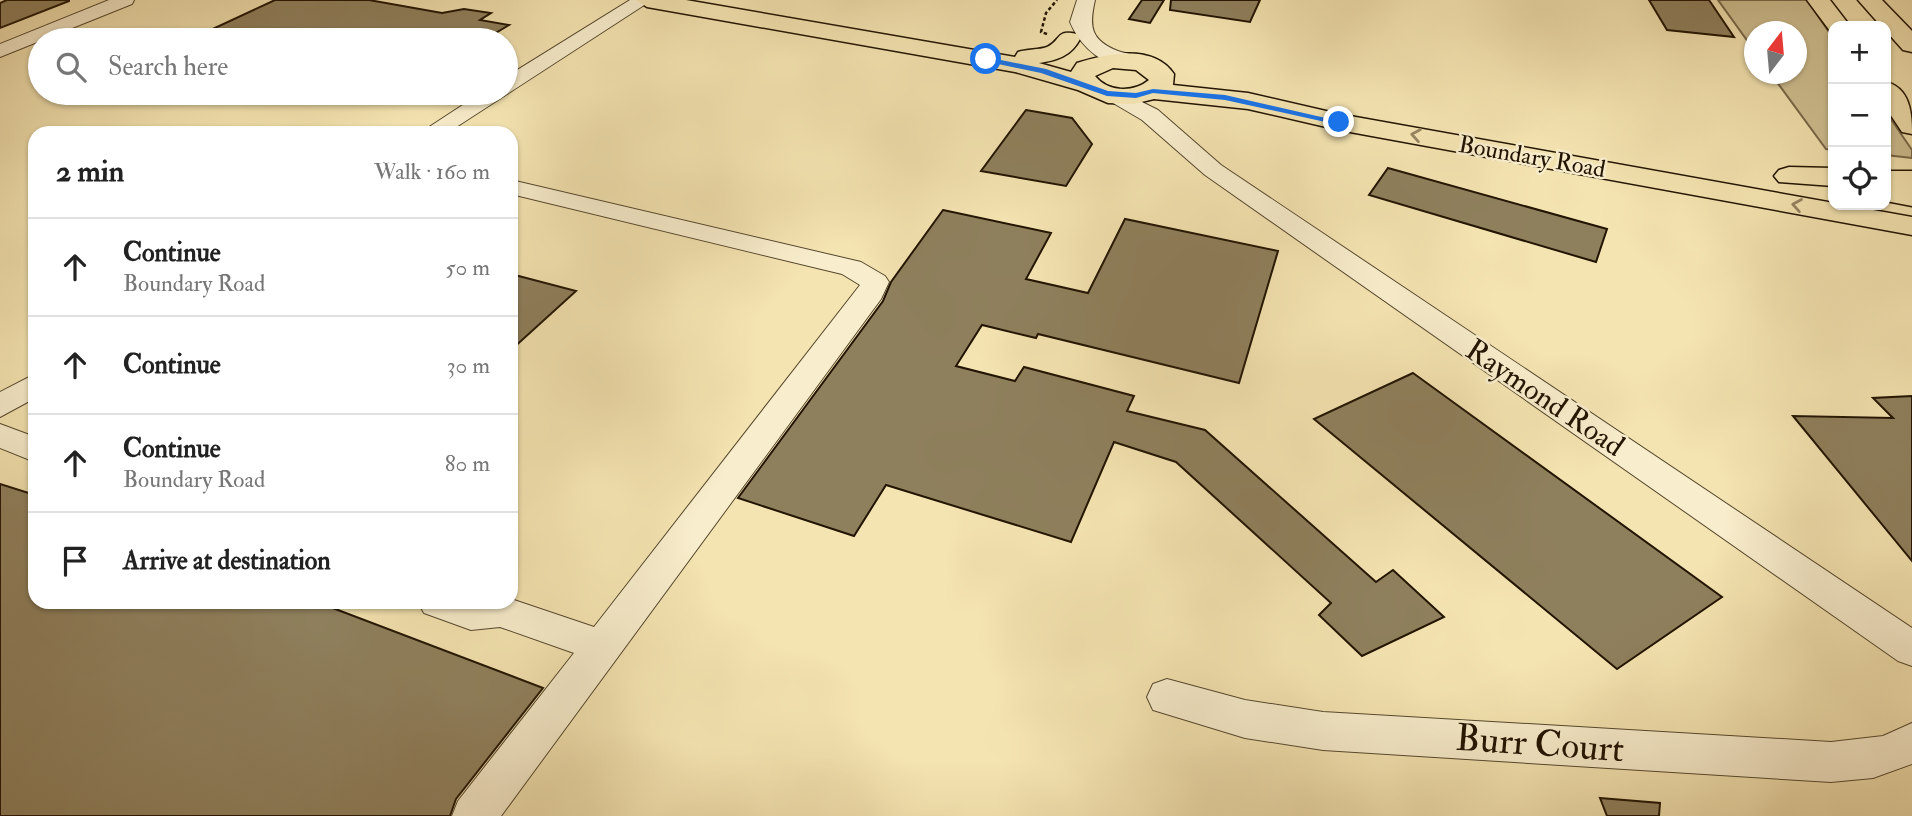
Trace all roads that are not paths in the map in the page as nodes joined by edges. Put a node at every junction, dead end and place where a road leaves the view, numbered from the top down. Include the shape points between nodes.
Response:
1 (125, 0) edge
2 (645, 0) edge
3 (726, 0) edge
4 (1086, 0) edge
5 (1818, 0) edge
6 (1869, 0) edge
7 (1834, 21) edge
8 (56, 28) edge
9 (1064, 30) joint
10 (28, 40) edge
11 (1912, 45) edge
12 (0, 51) edge
13 (1027, 57) junction
14 (1090, 71) junction
15 (1146, 78) junction
16 (518, 79) edge
17 (1116, 95) junction
18 (1891, 97) edge
19 (1248, 101) junction
20 (476, 105) edge
21 (442, 126) edge
22 (1912, 126) edge
23 (1175, 129) junction
24 (1789, 176) junction
25 (1828, 177) edge
26 (1891, 180) edge
27 (1912, 180) edge
28 (1828, 183) edge
29 (518, 189) edge
30 (1891, 193) edge
31 (1912, 197) edge
32 (1912, 226) edge
33 (28, 388) edge
34 (0, 406) edge
35 (28, 427) edge
36 (14, 441) edge
37 (457, 609) edge
38 (603, 647) junction
39 (1912, 649) edge
40 (1167, 697) dead end
41 (1912, 742) edge
42 (474, 816) edge

1 - 8 street
2 - 14 main road via 1018,65
2 - 16 street
3 - 13 main road
4 - 15 street via 1080,22 1091,43
5 - 7 main road
6 - 11 main road
9 - 13 main road via 1065,47
9 - 14 street
10 - 12 street
13 - 14 main road
14 - 15 main road
14 - 17 main road
15 - 17 main road
15 - 19 main road, Boundary Road
15 - 23 street, Raymond Road
15 - 24 main road, Boundary Road via 1216,84
17 - 23 street, Raymond Road
18 - 22 main road
19 - 23 main road via 1189,103
32 -> 19 main road, Boundary Road via 1339,122
20 - 21 street
23 - 39 street, Raymond Road via 1213,170
24 - 25 main road
24 - 28 main road, Boundary Road
26 - 27 main road
29 - 38 street via 851,268 875,282
30 - 31 main road
33 - 34 street
35 - 36 street
37 - 38 street via 471,614 500,611
38 - 42 street
40 - 41 street, Burr Court via 1245,719 1322,731 1790,760 1870,761

